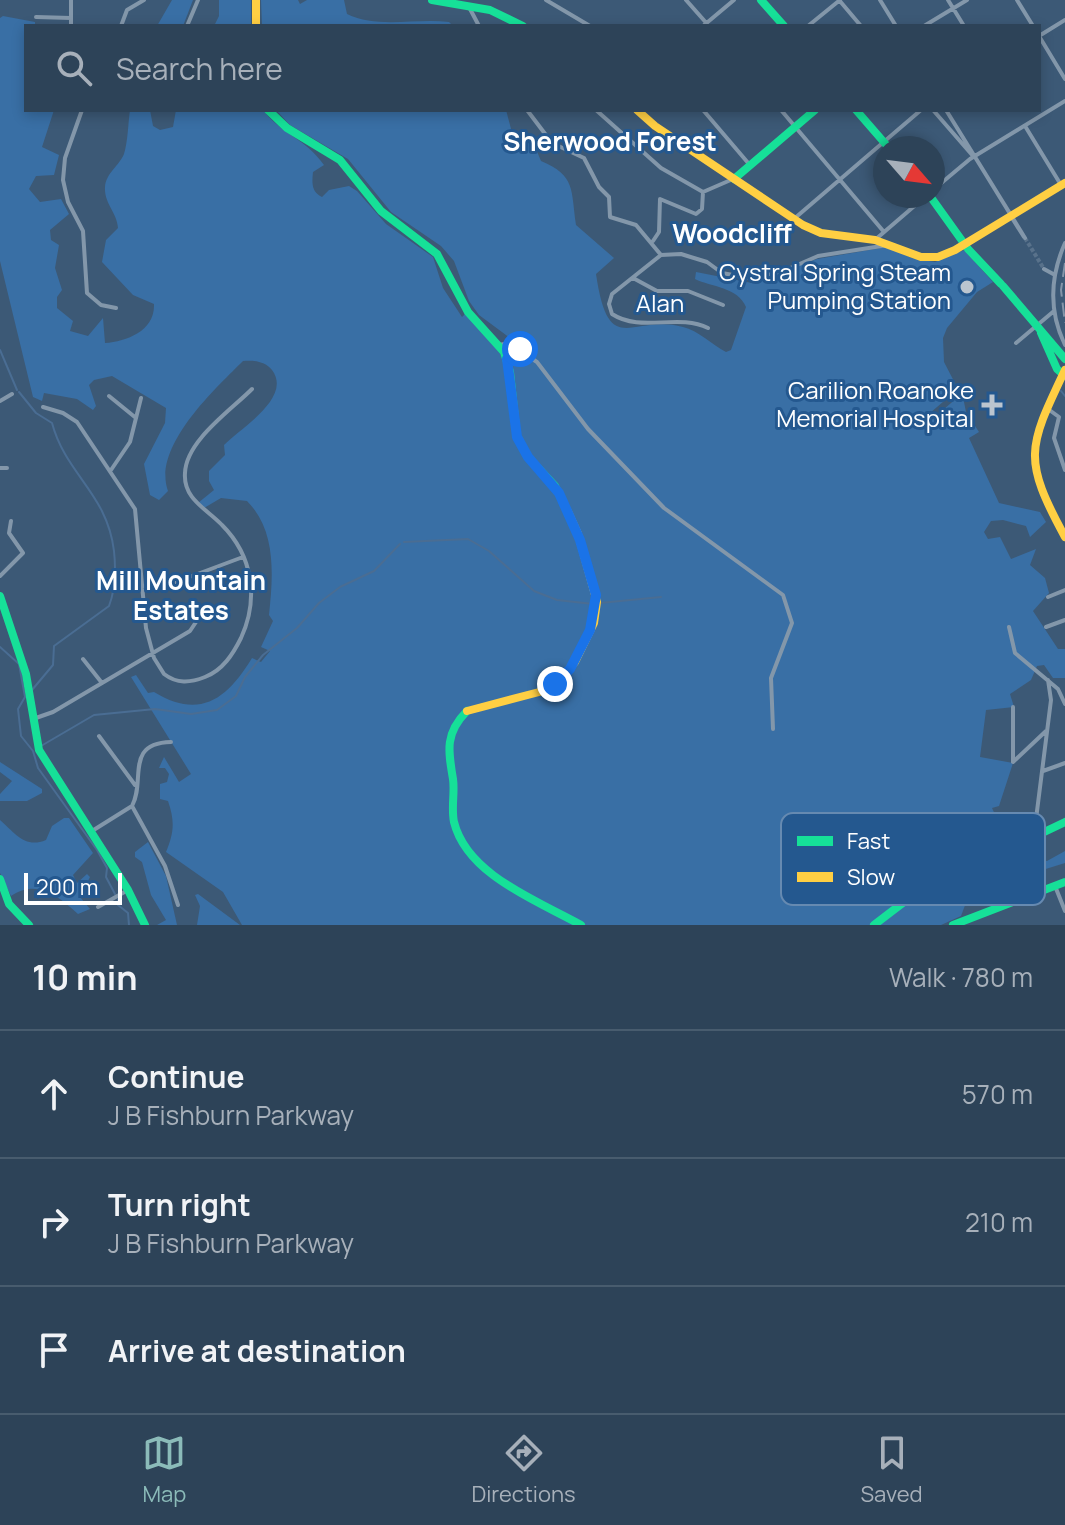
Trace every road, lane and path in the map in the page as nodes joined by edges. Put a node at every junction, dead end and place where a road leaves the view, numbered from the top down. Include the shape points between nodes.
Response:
1 (71, 0) edge
2 (144, 0) edge
3 (198, 0) edge
4 (256, 0) edge
5 (432, 0) edge
6 (546, 0) edge
7 (686, 0) edge
8 (734, 0) edge
9 (761, 0) edge
10 (839, 0) edge
11 (880, 0) edge
12 (948, 0) edge
13 (967, 0) edge
14 (1017, 0) edge
15 (469, 6) junction
16 (953, 8) junction
17 (36, 17) dead end
18 (71, 18) junction
19 (1065, 20) edge
20 (71, 24) edge
21 (122, 24) edge
22 (188, 24) edge
23 (256, 24) edge
24 (478, 24) edge
25 (519, 24) edge
26 (587, 24) edge
27 (705, 24) edge
28 (707, 24) edge
29 (782, 24) edge
30 (810, 24) edge
31 (859, 24) edge
32 (895, 24) edge
33 (927, 24) edge
34 (963, 24) edge
35 (1032, 24) edge
36 (1041, 35) edge
37 (1041, 39) edge
38 (1065, 79) edge
39 (1065, 101) edge
40 (81, 112) edge
41 (270, 112) edge
42 (529, 112) edge
43 (598, 112) edge
44 (639, 112) edge
45 (705, 112) edge
46 (783, 112) edge
47 (813, 112) edge
48 (858, 112) edge
49 (919, 112) edge
50 (935, 112) edge
51 (947, 112) edge
52 (1025, 126) junction
53 (796, 127) junction
54 (878, 136) edge
55 (895, 136) edge
56 (873, 155) edge
57 (975, 156) junction
58 (751, 166) junction
59 (734, 179) junction
60 (839, 180) junction
61 (945, 180) edge
62 (1063, 184) edge
63 (703, 192) junction
64 (913, 208) edge
65 (937, 208) edge
66 (1011, 215) junction
67 (793, 219) junction
68 (884, 232) junction
69 (875, 240) junction
70 (653, 241) junction
71 (1065, 243) edge
72 (965, 244) junction
73 (888, 245) junction
74 (661, 255) junction
75 (1044, 269) tunnel mouth
76 (1055, 275) junction
77 (633, 278) junction
78 (723, 305) dead end
79 (116, 308) dead end
80 (1054, 311) junction
81 (1038, 325) junction
82 (708, 328) dead end
83 (1016, 343) dead end
84 (500, 345) junction
85 (1062, 348) edge
86 (520, 349) junction
87 (507, 359) junction
88 (1065, 359) edge
89 (1064, 373) edge
90 (252, 389) dead end
91 (12, 394) dead end
92 (109, 396) dead end
93 (141, 398) dead end
94 (0, 401) edge
95 (43, 407) dead end
96 (1048, 409) junction
97 (136, 418) junction
98 (0, 468) edge
99 (7, 468) dead end
100 (111, 470) junction
101 (1065, 470) edge
102 (11, 521) dead end
103 (1065, 537) edge
104 (243, 557) junction
105 (0, 576) edge
106 (142, 587) junction
107 (1065, 590) edge
108 (0, 596) edge
109 (1048, 597) dead end
110 (204, 610) dead end
111 (1065, 620) edge
112 (1009, 627) dead end
113 (1046, 627) dead end
114 (152, 653) junction
115 (83, 659) dead end
116 (1048, 680) junction
117 (102, 683) junction
118 (1065, 704) edge
119 (1013, 707) dead end
120 (32, 719) junction
121 (773, 729) dead end
122 (1046, 731) junction
123 (99, 736) dead end
124 (171, 742) dead end
125 (1065, 763) edge
126 (1043, 771) junction
127 (137, 787) junction
128 (132, 806) junction
129 (1037, 813) edge
130 (1065, 822) edge
131 (1045, 830) edge
132 (90, 832) junction
133 (0, 879) edge
134 (1065, 882) edge
135 (1055, 886) junction
136 (128, 890) junction
137 (1045, 890) edge
138 (178, 905) dead end
139 (900, 905) edge
140 (1005, 905) edge
141 (98, 907) dead end
142 (1065, 911) edge
143 (29, 925) edge
144 (145, 925) edge
145 (581, 925) edge
146 (874, 925) edge
147 (953, 925) edge

1 - 18 street
2 - 21 street via 127,10
3 - 22 street
4 - 23 street
5 - 15 street
6 - 26 street
7 - 27 street
8 - 28 street
9 - 29 street
10 - 30 street
10 - 31 street
11 - 32 street
12 - 16 street
13 - 16 street
14 - 35 street
15 - 24 street
15 - 25 street
16 - 33 street
16 - 34 street
17 - 18 street
18 - 20 street
19 - 36 street
37 - 38 street
39 - 52 street
40 - 79 street via 65,158 64,188 83,231 85,289 96,303
41 - 84 street via 340,160 381,211 437,254 468,312
42 - 70 street via 552,143 584,158 609,197 612,219 632,223
43 - 63 street via 661,168
44 - 59 street
45 - 58 street
46 - 53 street
47 - 53 street
48 - 54 street
49 - 55 street
50 - 57 street
51 - 57 street
52 - 57 street
52 - 62 street
53 - 58 street
53 - 60 street
56 - 60 street
57 - 61 street
57 - 66 street
58 - 59 street
59 - 63 street
59 - 67 street
60 - 67 street
60 - 68 street
62 - 66 street
63 - 70 street via 696,214 660,199 659,232
64 - 68 street
65 - 72 street
66 - 66 street via 1012,222 1025,238 1022,228
66 - 72 street
67 - 69 street via 821,233
68 - 69 street
69 - 73 street
70 - 74 street
71 - 76 street
72 - 73 street via 928,258
72 - 81 street
73 - 74 street via 818,256 781,272 749,278 722,273 681,254
74 - 77 street
75 - 76 street
76 - 80 street
77 - 78 street via 657,291 688,291
77 - 82 street, Alan via 609,299 612,314 623,322 696,322
80 - 81 street
80 - 85 street
81 - 83 street
81 - 85 street
81 - 89 street
84 - 86 street
84 - 87 street
85 - 88 street
86 - 87 street
86 - 121 street via 664,508 783,595 792,623 770,688
87 - 145 street via 517,437 566,509 595,589 597,609 575,662 555,684 527,696 473,706 456,720 447,747 453,816 465,845 490,872
89 - 96 street
90 - 104 street via 194,448 184,477 192,497 229,533
91 - 94 street
92 - 97 street
93 - 97 street
95 - 100 street via 73,418
96 - 101 street via 1059,417 1054,438
96 - 103 street via 1034,437 1035,465 1048,509
97 - 100 street via 126,449
98 - 99 street
100 - 106 street via 135,509
102 - 105 street via 9,533 23,553
104 - 106 street via 176,582
104 - 114 street via 252,604 223,666 204,677 176,681 164,674
106 - 114 street
107 - 109 street
108 - 120 street via 26,674
110 - 114 street via 190,631
111 - 113 street
112 - 116 street via 1015,653
114 - 117 street
115 - 117 street
116 - 118 street
116 - 122 street
117 - 120 street
119 - 122 street via 1012,761
120 - 132 street via 42,757
122 - 126 street
123 - 127 street
124 - 127 street via 143,754
125 - 126 street
126 - 129 street
127 - 128 street
128 - 132 street
128 - 138 street via 165,866
130 - 131 street
132 - 136 street
133 - 143 street via 9,904
134 - 135 street
135 - 137 street
135 - 142 street
136 - 141 street
136 - 144 street
139 - 146 street
140 - 147 street

